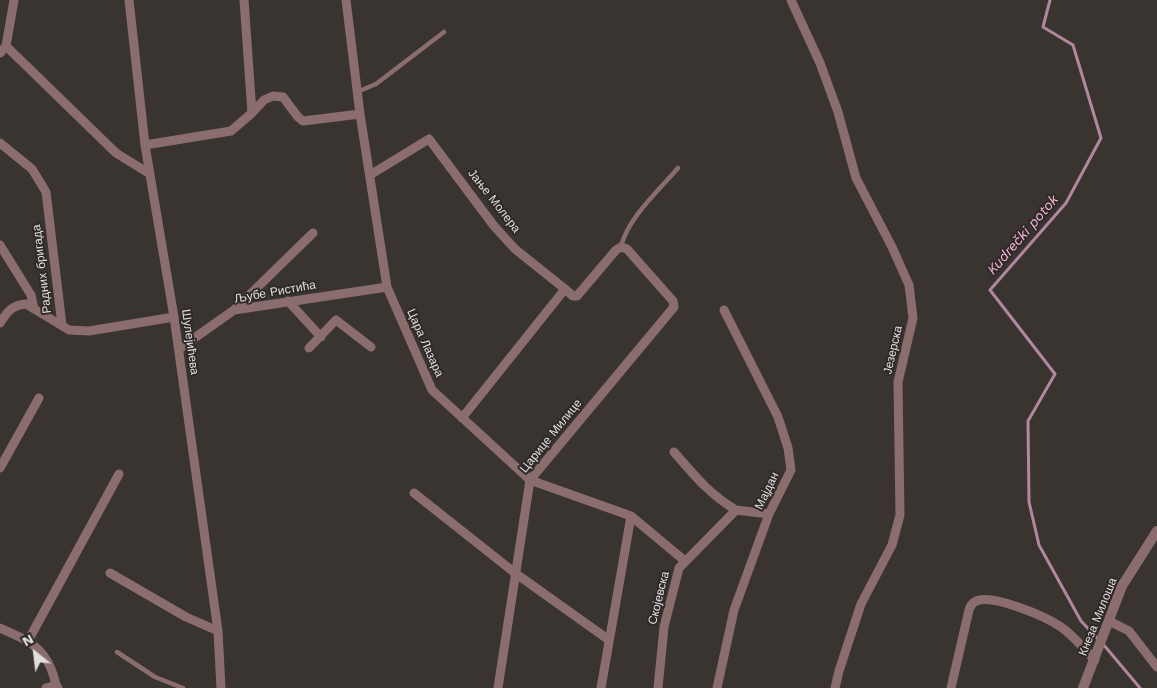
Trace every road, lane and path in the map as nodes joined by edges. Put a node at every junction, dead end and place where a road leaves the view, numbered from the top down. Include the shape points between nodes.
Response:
1 (14, 0) edge
2 (129, 0) edge
3 (244, 0) edge
4 (346, 0) edge
5 (791, 0) edge
6 (444, 32) dead end
7 (3, 49) edge
8 (357, 92) junction
9 (252, 113) junction
10 (360, 114) junction
11 (0, 143) edge
12 (145, 145) junction
13 (678, 168) dead end
14 (150, 174) junction
15 (370, 175) junction
16 (313, 233) dead end
17 (0, 246) edge
18 (622, 247) junction
19 (387, 287) junction
20 (565, 289) junction
21 (288, 301) junction
22 (34, 309) junction
23 (234, 310) junction
24 (725, 311) dead end
25 (174, 317) junction
26 (0, 323) edge
27 (62, 325) junction
28 (321, 337) junction
29 (371, 347) dead end
30 (309, 348) dead end
31 (179, 349) junction
32 (39, 398) dead end
33 (462, 418) junction
34 (674, 452) dead end
35 (1, 463) edge
36 (120, 474) dead end
37 (530, 480) junction
38 (414, 493) dead end
39 (736, 510) junction
40 (769, 514) junction
41 (631, 516) junction
42 (1157, 531) edge
43 (685, 562) junction
44 (110, 572) dead end
45 (515, 573) junction
46 (1110, 621) junction
47 (0, 628) edge
48 (218, 631) junction
49 (609, 640) junction
50 (28, 641) junction
51 (117, 652) dead end
52 (1094, 660) junction
53 (1157, 667) edge
54 (57, 686) edge
55 (46, 688) edge
56 (183, 688) edge
57 (222, 688) edge
58 (498, 688) edge
59 (601, 688) edge
60 (658, 688) edge
61 (717, 688) edge
62 (835, 688) edge
63 (951, 688) edge
64 (1083, 688) edge

1 - 7 street
2 - 12 street, Шулејићева
3 - 9 street
4 - 8 street, Цара Лазара
5 - 62 street, Језерска via 838,112 856,178 909,285 912,318 898,382 900,515 892,545 861,604
6 - 8 lane via 376,84
7 - 14 street via 116,153
8 - 10 street, Цара Лазара
9 - 10 street via 264,100 273,96 283,97 303,121
9 - 12 street via 231,131
10 - 15 street, Цара Лазара
11 - 27 street, Радних бригада via 32,169 46,192
12 - 14 street, Шулејићева
13 - 18 lane via 632,222
14 - 25 street, Шулејићева
15 - 19 street, Цара Лазара
15 - 20 street, Јање Молера via 429,138 494,226 515,249
16 - 23 street
17 - 22 street via 31,294
18 - 20 street via 577,296
18 - 37 street, Царице Милице via 674,307
19 - 21 street, Љубе Ристића
19 - 33 street, Цара Лазара via 432,390
20 - 33 street
21 - 23 street, Љубе Ристића
21 - 28 street
22 - 26 street via 19,304
22 - 27 street
23 - 31 street, Љубе Ристића
24 - 40 street, Мајдан via 778,417 788,448 791,470
25 - 27 street, Радних бригада via 77,332
25 - 31 street, Шулејићева
28 - 29 street via 336,320
28 - 30 street
31 - 48 street, Шулејићева
32 - 35 street
33 - 37 street, Цара Лазара
34 - 39 street via 702,485
36 - 50 street
37 - 41 street, Цара Лазара
37 - 45 street, Царице Милице
38 - 45 street
39 - 40 street
39 - 43 street, Скојевска
40 - 61 street, Мајдан via 734,610
41 - 43 street, Цара Лазара
41 - 49 street
42 - 46 street, Кнеза Милоша via 1122,586
43 - 60 street, Скојевска via 679,568 664,628
44 - 48 street via 186,617
45 - 49 street
45 - 58 street, Царице Милице
46 - 52 street, Кнеза Милоша
46 - 53 street via 1129,631
47 - 50 street
48 - 57 street, Шулејићева
49 - 59 street
50 - 54 street via 46,656
51 - 56 lane via 155,677
52 - 63 street via 1061,627 1027,610 990,599 977,600 968,610
52 - 64 street, Кнеза Милоша
54 - 55 street

